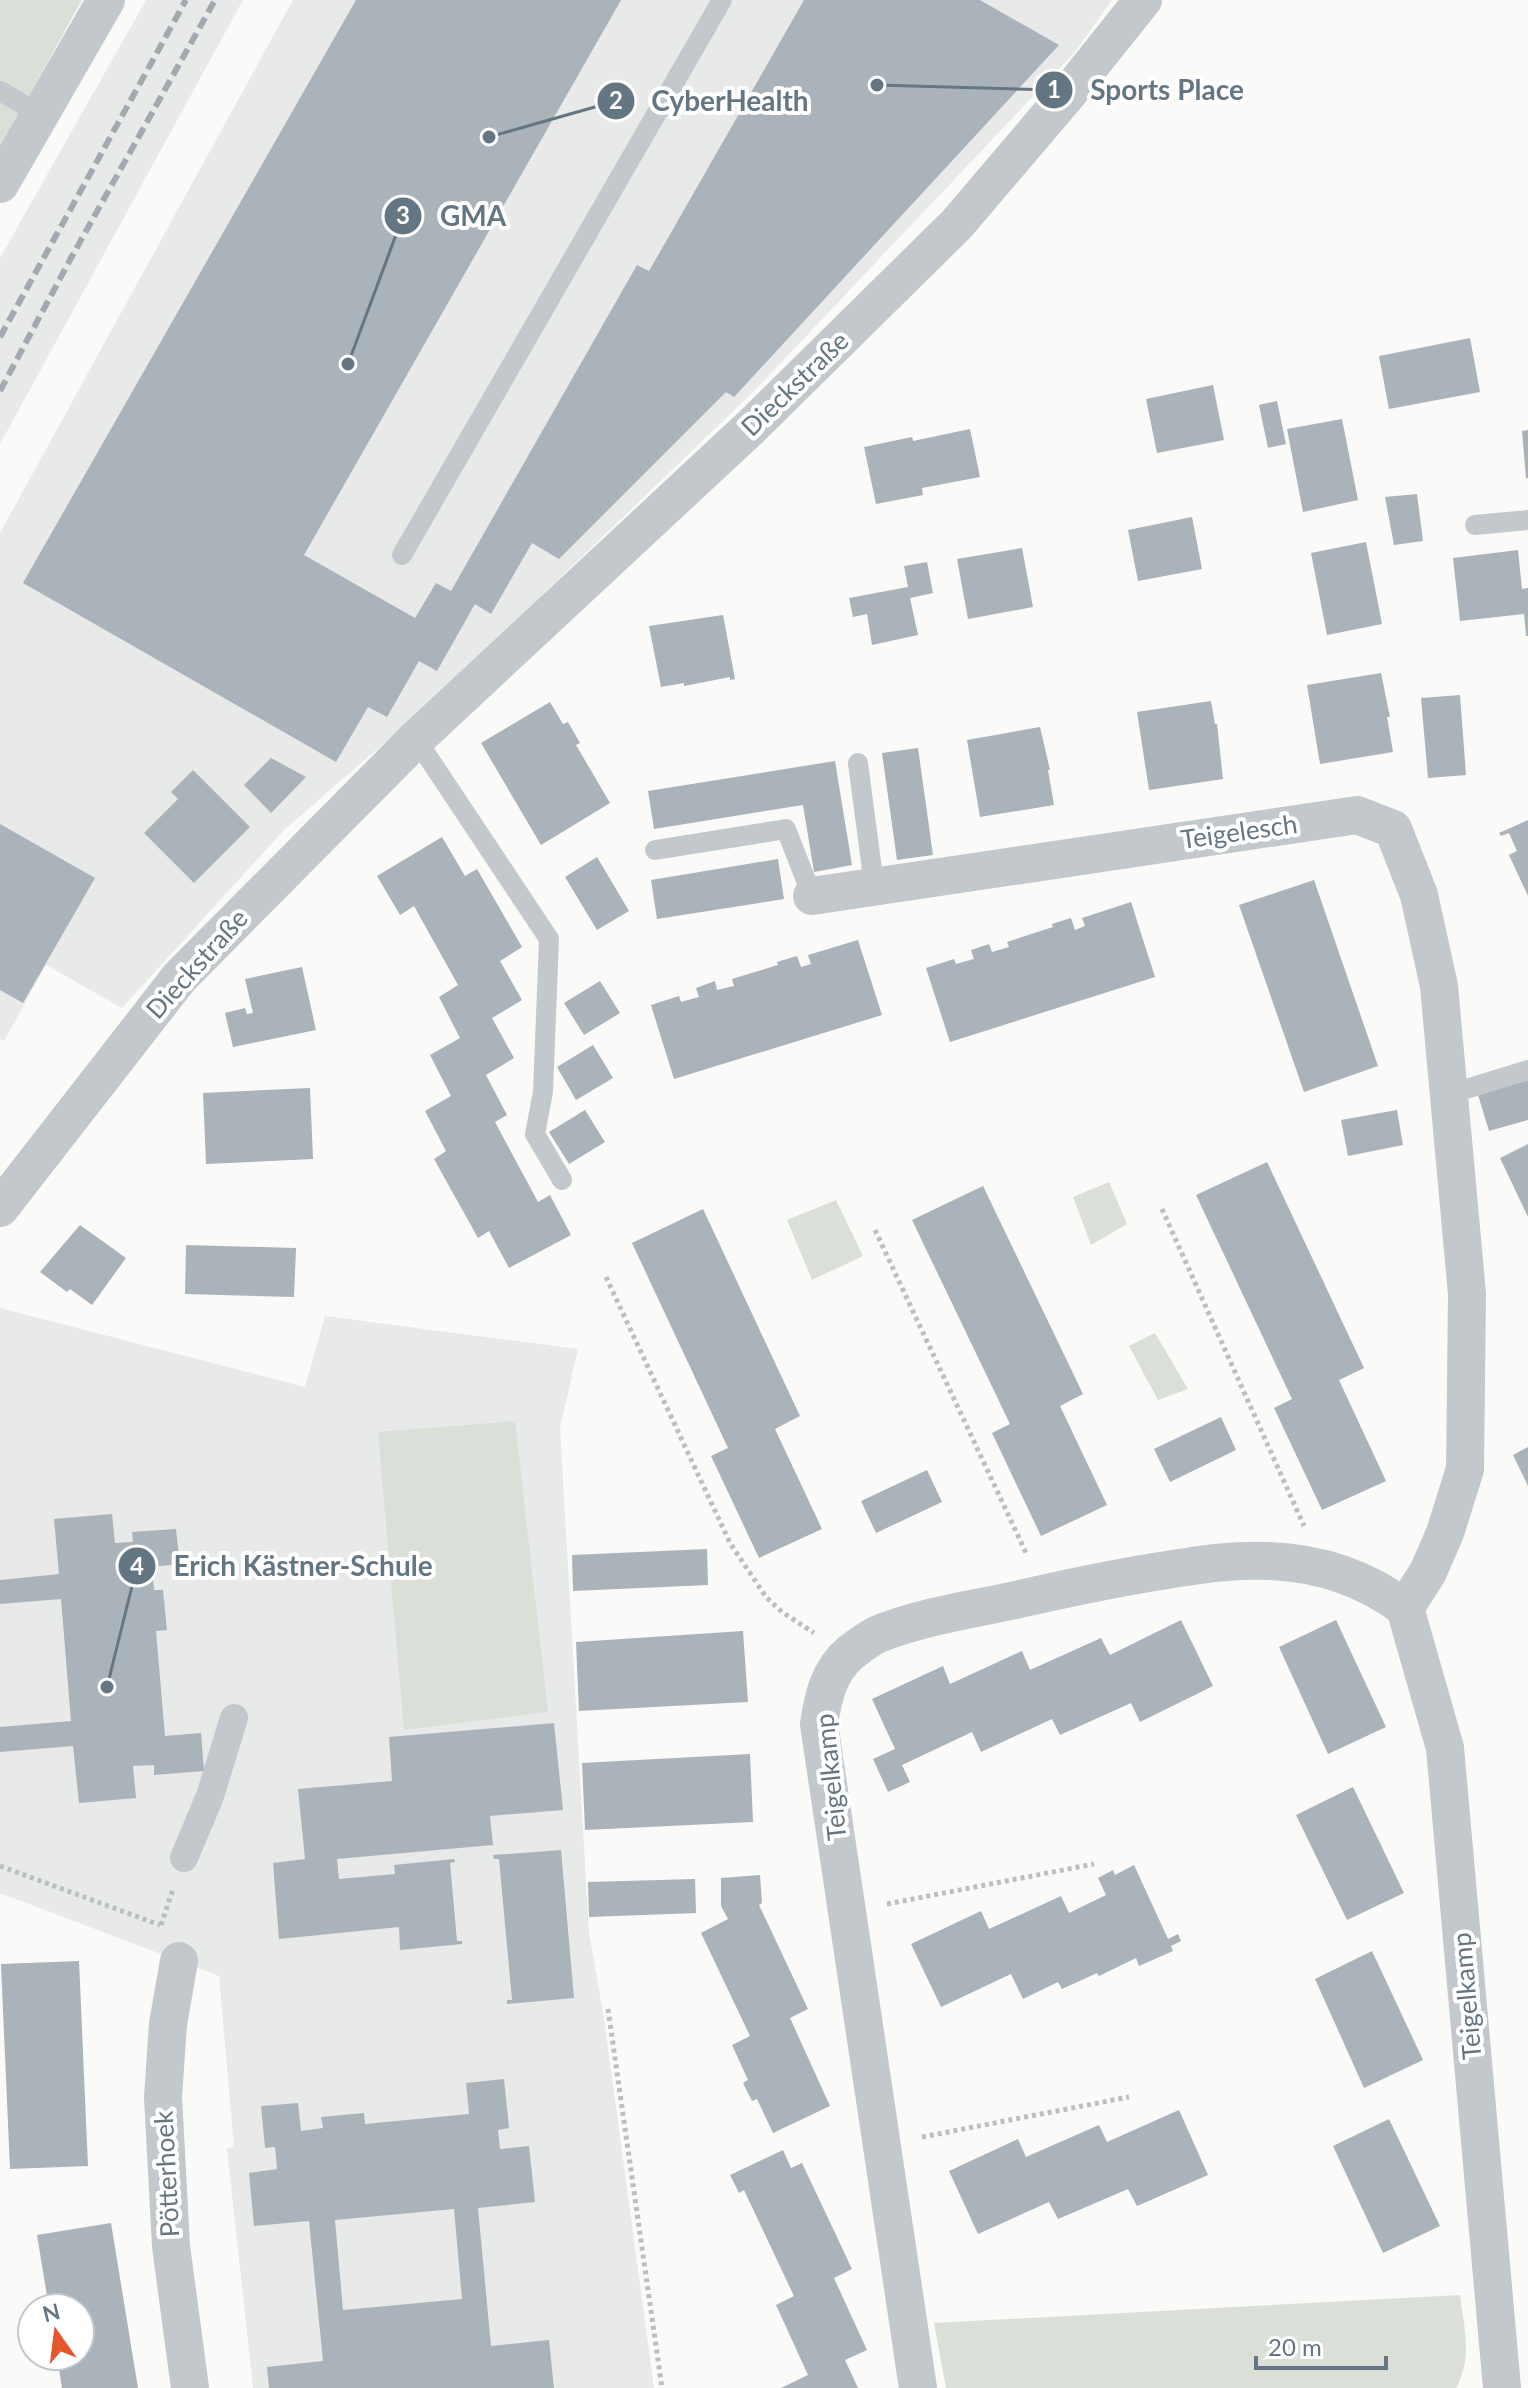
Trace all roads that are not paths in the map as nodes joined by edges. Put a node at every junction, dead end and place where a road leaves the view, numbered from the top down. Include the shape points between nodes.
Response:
1 (106, 0) edge
2 (722, 0) edge
3 (1138, 2) edge
4 (0, 91) edge
5 (41, 115) junction
6 (0, 184) edge
7 (1528, 520) edge
8 (1475, 525) dead end
9 (402, 555) dead end
10 (416, 739) junction
11 (858, 763) dead end
12 (655, 850) dead end
13 (874, 885) junction
14 (812, 896) joint
15 (1528, 1070) edge
16 (1450, 1094) junction
17 (562, 1180) dead end
18 (0, 1208) edge
19 (1405, 1608) junction
20 (234, 1718) dead end
21 (184, 1858) road end
22 (179, 1961) road end
23 (190, 2388) edge
24 (918, 2388) edge
25 (1502, 2388) edge

1 - 5 street
2 - 9 lane
3 - 10 street, Dieckstraße via 957,224 751,427
4 - 5 lane
5 - 6 street
7 - 8 lane
10 - 17 lane via 549,939 543,1092 535,1134
10 - 18 street, Dieckstraße via 179,978
11 - 13 lane
12 - 14 lane via 786,829
13 - 14 street, Teigelesch
13 - 16 street, Teigelesch via 1357,815 1393,829 1419,895 1439,986
15 - 16 lane
16 - 19 street, Teigelesch via 1467,1294 1465,1469 1440,1546
19 - 24 street, Teigelkamp via 1381,1590 1309,1565 1268,1560 1202,1564 914,1622 877,1634 848,1655 831,1676 819,1724
19 - 25 street, Teigelkamp via 1445,1748
20 - 21 street
22 - 23 street, Pötterhoek via 163,2097 171,2246

